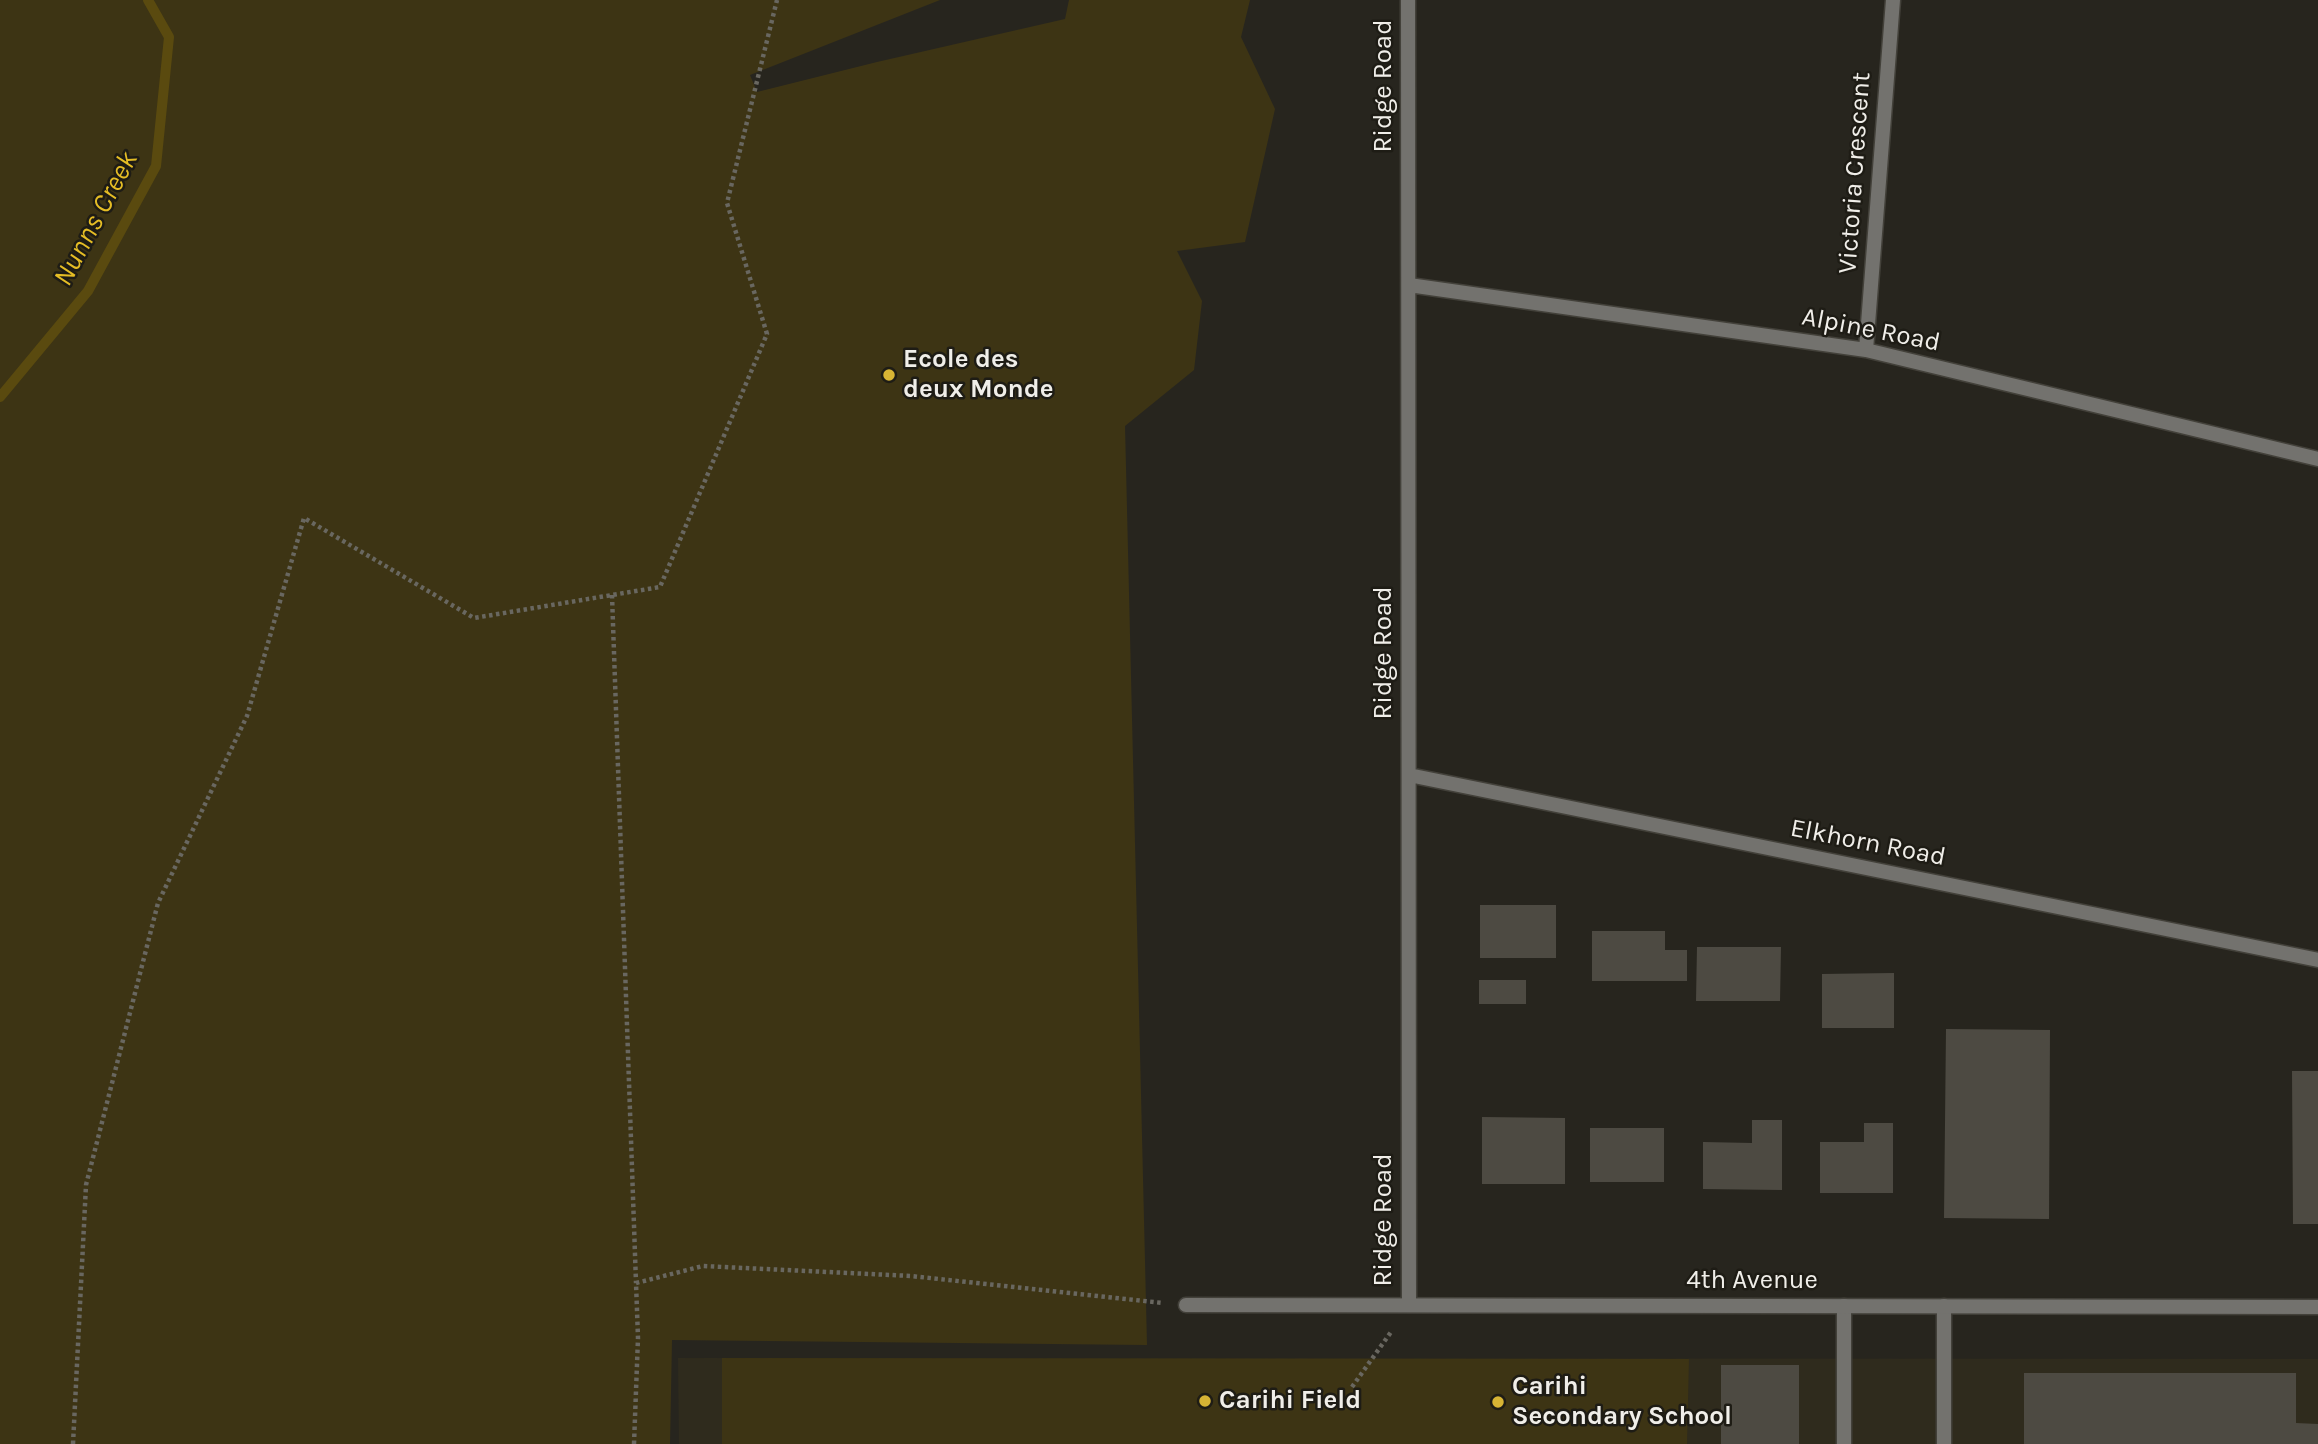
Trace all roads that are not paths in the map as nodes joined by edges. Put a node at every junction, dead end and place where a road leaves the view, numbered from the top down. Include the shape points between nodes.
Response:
1 (1408, 0) edge
2 (1893, 0) edge
3 (1409, 285) junction
4 (1866, 350) junction
5 (2318, 459) edge
6 (1409, 775) junction
7 (2318, 960) edge
8 (1186, 1305) road end
9 (1409, 1305) junction
10 (1844, 1306) junction
11 (1944, 1306) junction
12 (2318, 1307) edge
13 (1844, 1444) edge
14 (1944, 1444) edge

1 - 3 street, Ridge Road
2 - 4 street, Victoria Crescent
3 - 4 street, Alpine Road
3 - 6 street, Ridge Road
4 - 5 street, Alpine Road
6 - 7 street, Elkhorn Road
6 - 9 street, Ridge Road
8 - 9 street, 4th Avenue
9 - 10 street, 4th Avenue
10 - 11 street, 4th Avenue
10 - 13 street
11 - 12 street, 4th Avenue
11 - 14 street

